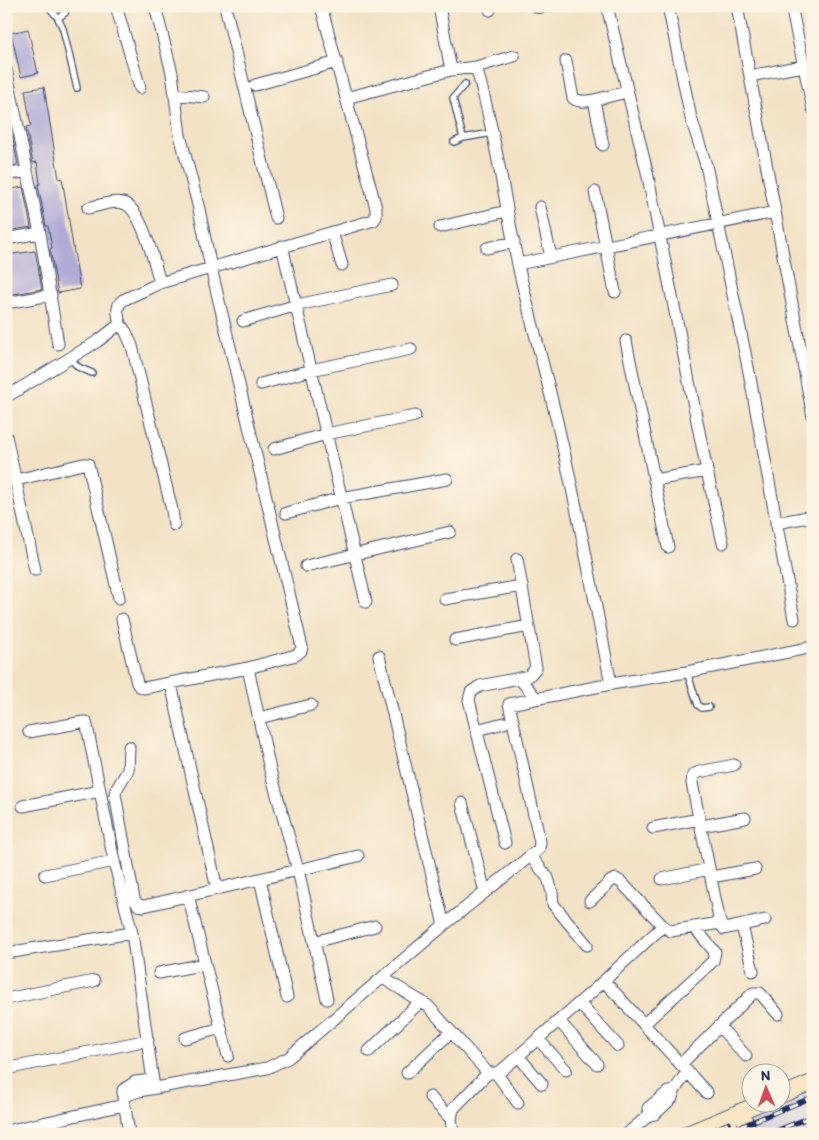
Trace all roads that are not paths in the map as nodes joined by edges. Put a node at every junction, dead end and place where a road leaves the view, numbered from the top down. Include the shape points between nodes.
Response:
1 (48, 6) edge
2 (68, 6) edge
3 (116, 6) edge
4 (154, 6) edge
5 (225, 6) edge
6 (321, 6) edge
7 (439, 6) edge
8 (531, 6) edge
9 (559, 6) edge
10 (607, 6) edge
11 (668, 6) edge
12 (737, 6) edge
13 (791, 6) edge
14 (58, 18) junction
15 (514, 56) dead end
16 (566, 61) dead end
17 (337, 62) junction
18 (808, 65) edge
19 (476, 67) junction
20 (6, 69) edge
21 (451, 70) junction
22 (750, 76) junction
23 (465, 84) dead end
24 (255, 85) dead end
25 (78, 88) dead end
26 (140, 88) dead end
27 (628, 92) junction
28 (174, 94) junction
29 (204, 97) dead end
30 (346, 98) junction
31 (594, 100) junction
32 (813, 109) edge
33 (11, 111) edge
34 (492, 133) junction
35 (463, 138) junction
36 (454, 142) dead end
37 (603, 145) dead end
38 (27, 171) junction
39 (6, 175) edge
40 (595, 192) dead end
41 (540, 207) dead end
42 (88, 208) dead end
43 (507, 210) junction
44 (775, 212) junction
45 (276, 218) dead end
46 (717, 224) junction
47 (440, 228) dead end
48 (332, 232) junction
49 (40, 233) junction
50 (660, 235) junction
51 (6, 239) edge
52 (514, 242) junction
53 (282, 246) junction
54 (605, 246) junction
55 (487, 248) dead end
56 (551, 256) junction
57 (518, 264) junction
58 (342, 265) dead end
59 (211, 268) junction
60 (160, 283) junction
61 (392, 285) dead end
62 (615, 292) dead end
63 (51, 295) junction
64 (6, 303) edge
65 (297, 305) junction
66 (243, 321) dead end
67 (120, 324) junction
68 (626, 341) dead end
69 (58, 344) dead end
70 (411, 349) dead end
71 (70, 358) junction
72 (311, 370) junction
73 (92, 373) dead end
74 (261, 384) dead end
75 (6, 397) edge
76 (414, 416) dead end
77 (813, 417) edge
78 (326, 434) junction
79 (6, 436) edge
80 (274, 449) dead end
81 (707, 471) junction
82 (447, 479) dead end
83 (16, 480) junction
84 (654, 480) junction
85 (340, 498) junction
86 (286, 512) dead end
87 (813, 516) edge
88 (776, 523) junction
89 (174, 525) dead end
90 (450, 532) dead end
91 (723, 543) dead end
92 (668, 547) dead end
93 (355, 554) junction
94 (517, 559) dead end
95 (306, 566) dead end
96 (35, 570) dead end
97 (522, 586) junction
98 (119, 598) dead end
99 (446, 599) dead end
100 (366, 602) dead end
101 (122, 618) dead end
102 (794, 619) dead end
103 (529, 626) junction
104 (455, 640) dead end
105 (813, 647) edge
106 (379, 656) dead end
107 (248, 668) junction
108 (687, 672) junction
109 (519, 678) junction
110 (171, 684) junction
111 (611, 684) junction
112 (536, 698) junction
113 (310, 705) dead end
114 (709, 707) dead end
115 (259, 718) junction
116 (504, 723) dead end
117 (476, 730) junction
118 (29, 732) dead end
119 (130, 747) dead end
120 (734, 765) dead end
121 (100, 791) junction
122 (462, 803) dead end
123 (23, 806) dead end
124 (745, 818) dead end
125 (700, 822) junction
126 (653, 828) dead end
127 (505, 843) dead end
128 (358, 856) dead end
129 (530, 856) junction
130 (114, 861) junction
131 (755, 869) dead end
132 (298, 870) junction
133 (710, 873) junction
134 (45, 875) dead end
135 (260, 878) junction
136 (662, 879) dead end
137 (217, 889) junction
138 (485, 892) junction
139 (188, 895) junction
140 (590, 901) dead end
141 (765, 920) dead end
142 (720, 923) junction
143 (444, 925) junction
144 (375, 926) dead end
145 (663, 926) junction
146 (742, 926) junction
147 (694, 927) junction
148 (132, 932) junction
149 (314, 942) junction
150 (587, 945) dead end
151 (6, 953) edge
152 (205, 964) junction
153 (753, 971) dead end
154 (159, 973) dead end
155 (383, 978) junction
156 (94, 981) dead end
157 (604, 981) junction
158 (287, 997) dead end
159 (327, 998) dead end
160 (6, 999) edge
161 (421, 1001) junction
162 (579, 1003) junction
163 (778, 1014) dead end
164 (559, 1021) junction
165 (644, 1024) junction
166 (718, 1026) junction
167 (221, 1028) junction
168 (451, 1032) junction
169 (185, 1038) dead end
170 (538, 1039) junction
171 (148, 1040) junction
172 (618, 1046) dead end
173 (369, 1051) dead end
174 (228, 1056) dead end
175 (518, 1056) junction
176 (746, 1056) dead end
177 (597, 1064) dead end
178 (684, 1067) junction
179 (6, 1069) edge
180 (566, 1070) dead end
181 (407, 1072) dead end
182 (492, 1073) junction
183 (813, 1082) edge
184 (153, 1084) junction
185 (542, 1084) dead end
186 (792, 1091) edge
187 (707, 1092) dead end
188 (430, 1097) dead end
189 (124, 1102) junction
190 (518, 1103) dead end
191 (741, 1111) joint
192 (727, 1117) junction
193 (451, 1119) junction
194 (52, 1121) junction
195 (6, 1131) edge
196 (54, 1134) edge
197 (129, 1134) edge
198 (453, 1134) edge
199 (627, 1134) edge
200 (686, 1134) edge
201 (733, 1134) edge
202 (750, 1134) edge

1 - 14 lane
2 - 14 lane
3 - 26 street
4 - 28 street via 172,73
5 - 45 street
6 - 17 street
7 - 21 street
8 - 9 lane via 538,10
10 - 27 street
11 - 46 street via 690,118 706,165
12 - 22 street
13 - 18 street
14 - 25 lane
15 - 19 street
16 - 31 street via 573,98 582,102
17 - 24 street
17 - 30 street
18 - 22 street
18 - 32 street
19 - 21 street
19 - 34 street
20 - 33 street
21 - 30 street
22 - 44 street
23 - 35 lane via 453,98
27 - 31 street
27 - 50 street
28 - 29 street
28 - 59 street
30 - 48 street via 377,214 374,220
31 - 37 street
33 - 38 street
34 - 35 lane
34 - 43 street
35 - 36 lane
38 - 39 street
38 - 49 street
40 - 54 street
41 - 56 street
42 - 60 street via 116,202 129,206 142,228
43 - 47 street
43 - 52 street
44 - 46 street
44 - 77 street
46 - 50 street
46 - 88 street via 749,372
48 - 53 street
48 - 58 street
49 - 51 street
49 - 63 street
50 - 54 street
50 - 81 street
52 - 55 street
52 - 57 street
53 - 59 street
53 - 65 street
54 - 56 street
54 - 62 street
56 - 57 street
57 - 111 street via 562,442
59 - 60 street
59 - 107 street via 302,647 296,655
60 - 67 street via 120,302
61 - 65 street
63 - 64 street
63 - 69 street
65 - 66 street
65 - 72 street
67 - 71 street
67 - 89 street via 132,346
68 - 84 street
70 - 72 street
71 - 73 lane via 78,367
71 - 75 street
72 - 74 street
72 - 78 street
76 - 78 street
78 - 80 street
78 - 85 street
79 - 83 street
81 - 84 street
81 - 91 street
82 - 85 street
83 - 96 street
83 - 98 street via 88,464
84 - 92 street
85 - 86 street
85 - 93 street
87 - 88 street
88 - 102 street
90 - 93 street
93 - 95 street
93 - 100 street
94 - 97 street
97 - 99 street
97 - 103 street
101 - 110 street via 136,683 144,688
103 - 104 street
103 - 109 street via 536,668 529,676
105 - 108 street
106 - 143 street
107 - 110 street
107 - 115 street
108 - 111 street
108 - 114 lane via 698,705
109 - 112 street
109 - 117 street via 480,686 471,692 469,700
110 - 137 street
111 - 112 street
112 - 129 street via 509,706 540,842
113 - 115 street
115 - 132 street
116 - 117 street
117 - 127 street
118 - 121 street via 86,722
119 - 139 street via 128,770 115,794 134,899 144,906
120 - 125 street via 693,775
121 - 123 street
121 - 130 street
122 - 138 street
124 - 125 street
125 - 126 street
125 - 133 street
128 - 132 street
129 - 138 street
129 - 150 street via 548,878 553,904
130 - 134 street
130 - 148 street
131 - 133 street
132 - 135 street
132 - 149 street
133 - 136 street
133 - 142 street
135 - 137 street
135 - 158 street
137 - 139 street
138 - 143 street
139 - 152 street
140 - 145 street via 616,879
141 - 146 street
142 - 146 street via 724,929
142 - 147 street
143 - 155 street
144 - 149 street
145 - 147 street via 672,931
145 - 157 street
146 - 153 street
147 - 165 street via 715,952 713,961
148 - 151 street
148 - 171 street
149 - 159 street
152 - 154 street
152 - 167 street
155 - 161 street
155 - 184 street via 279,1063 258,1070
156 - 160 street
157 - 162 street
157 - 165 street
161 - 168 street
161 - 173 street
162 - 164 street
162 - 172 street
163 - 166 street via 760,993 753,992
164 - 170 street
164 - 177 street
165 - 178 street
166 - 176 street
166 - 178 street
167 - 169 street
167 - 174 street
168 - 181 street
168 - 182 street
170 - 175 street
170 - 180 street
171 - 179 street
171 - 184 street
175 - 182 street via 502,1070
175 - 185 street
178 - 187 street
178 - 199 street via 684,1078 673,1092 668,1092 648,1108 649,1115
182 - 190 street
182 - 193 street via 454,1109
183 - 186 main road
184 - 189 street via 132,1093
188 - 193 street
189 - 194 street
189 - 197 street
191 - 192 main road
191 - 202 main road
192 - 200 main road
192 - 201 main road
193 - 198 street
194 - 195 street
194 - 196 street

